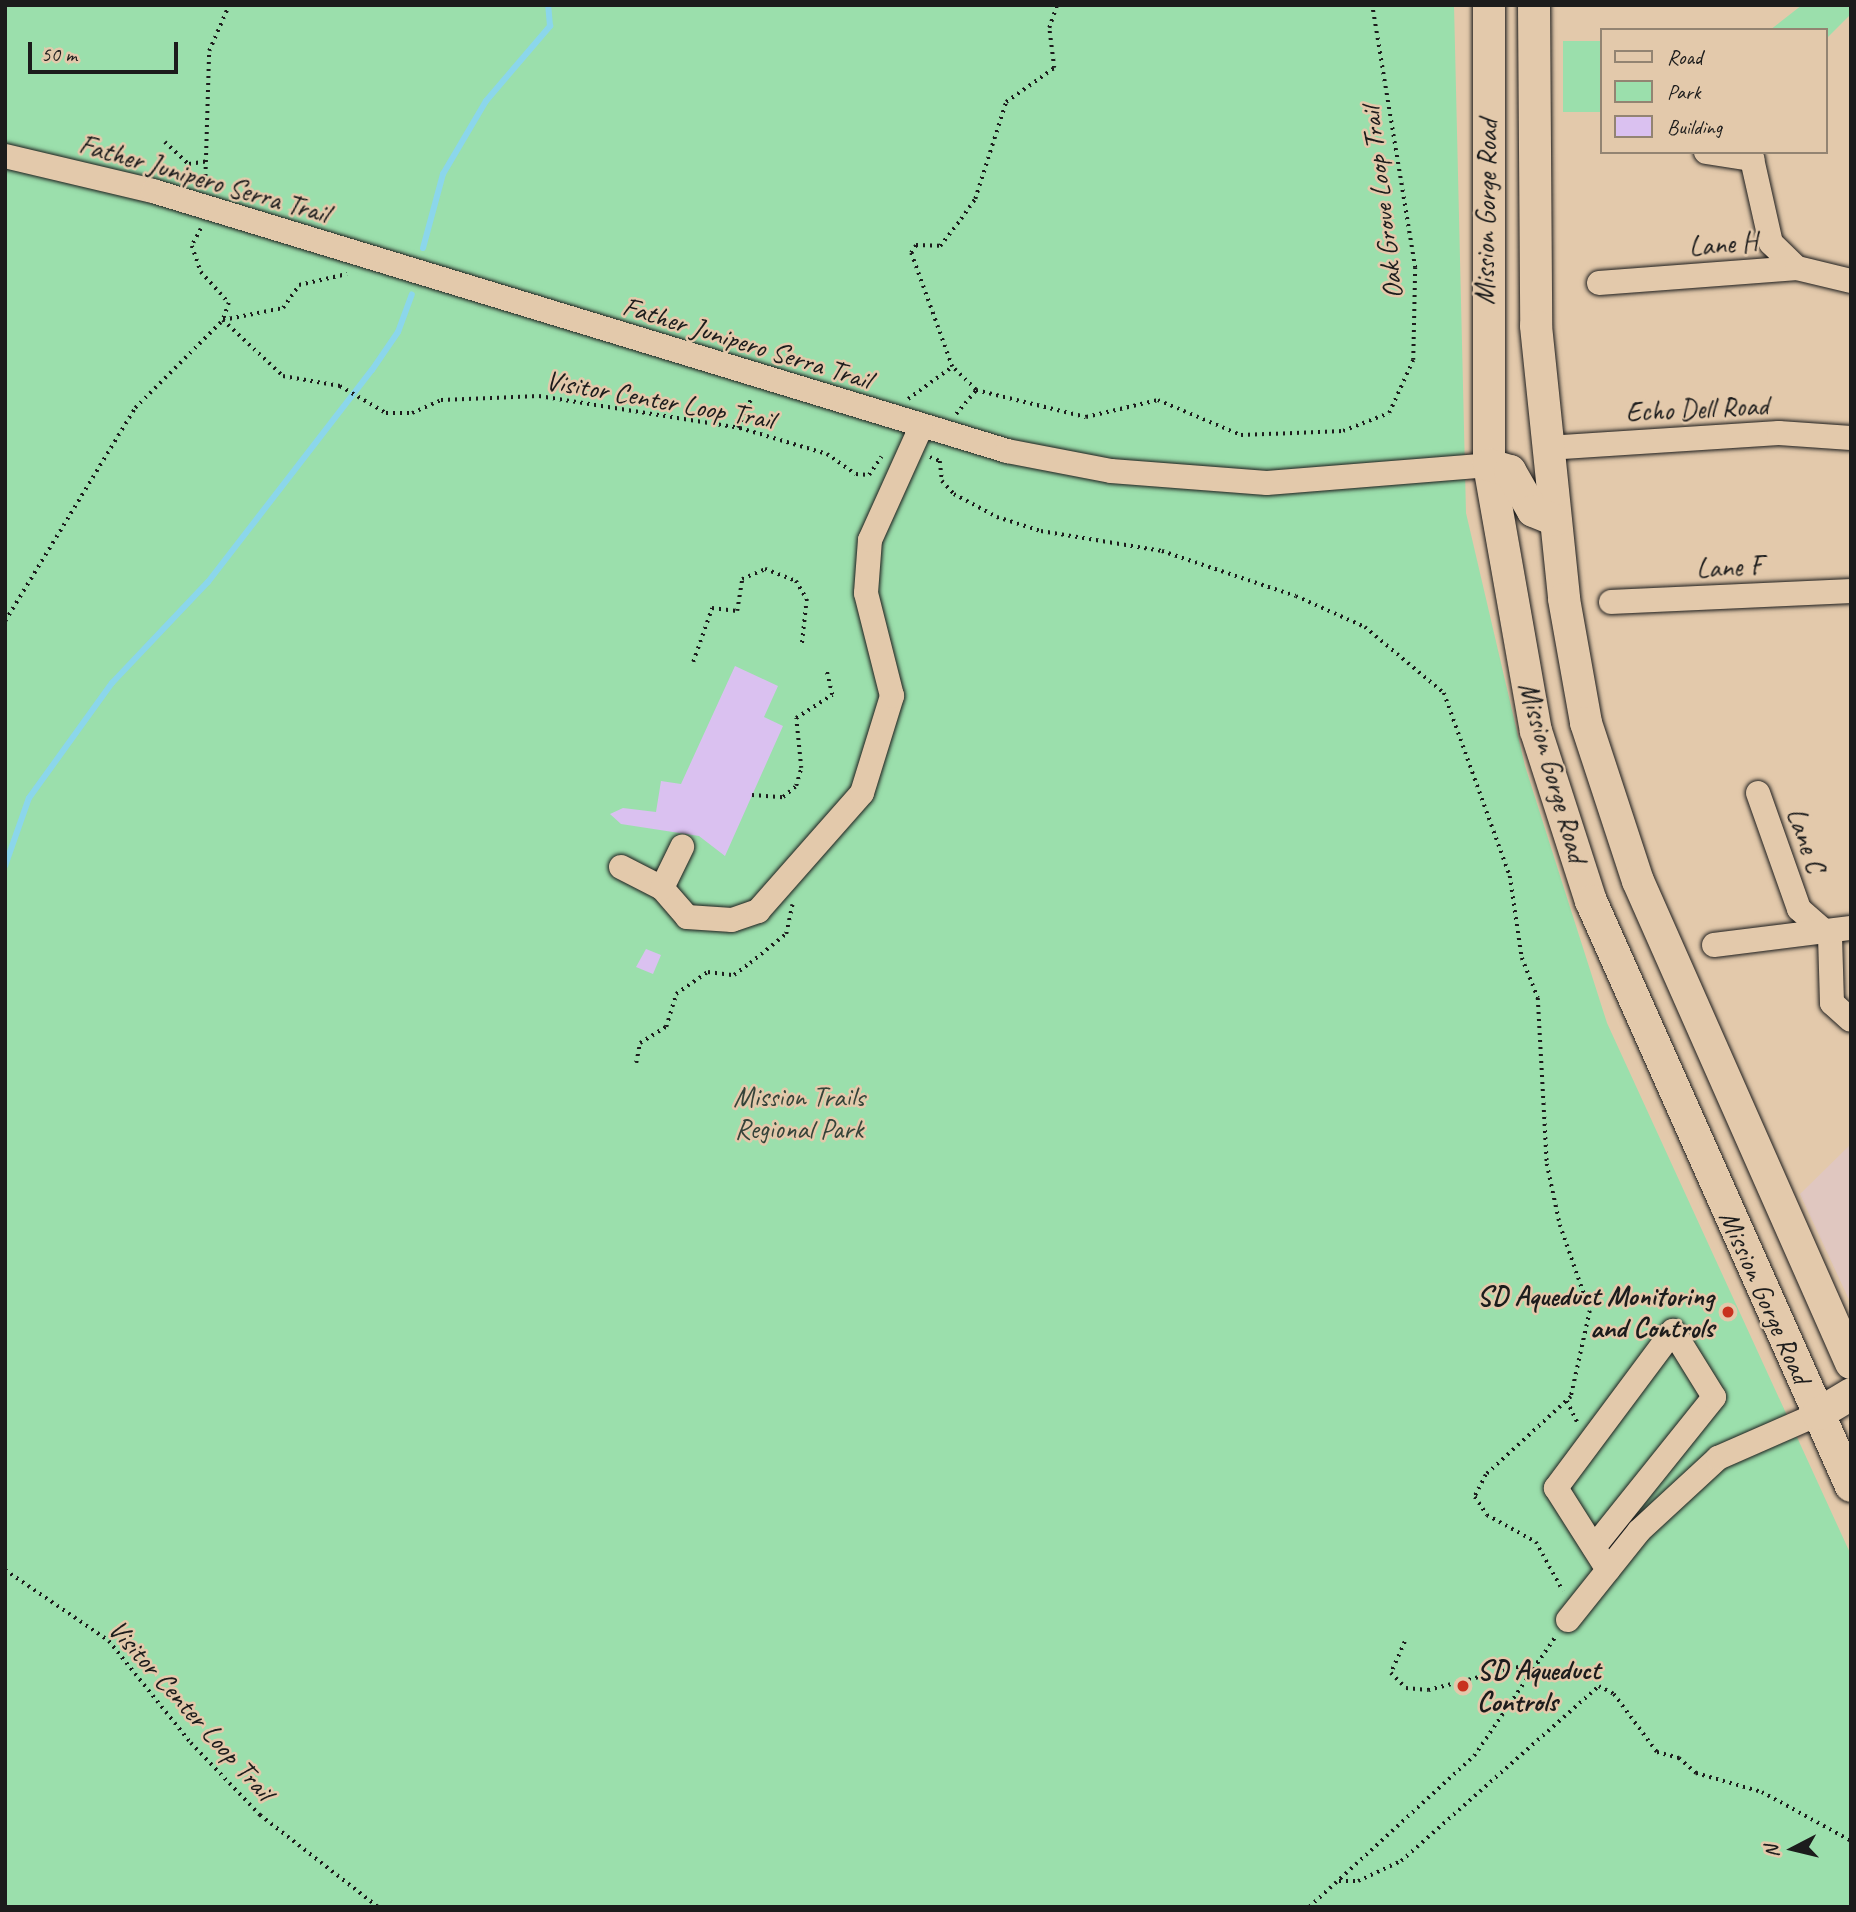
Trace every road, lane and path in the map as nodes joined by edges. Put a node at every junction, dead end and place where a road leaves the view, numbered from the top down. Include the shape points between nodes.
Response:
1 (229, 5) edge
2 (1057, 5) edge
3 (1372, 5) edge
4 (1489, 5) edge
5 (1534, 5) edge
6 (165, 142) dead end
7 (1719, 154) edge
8 (5, 156) edge
9 (207, 161) junction
10 (212, 209) junction
11 (355, 254) junction
12 (1797, 268) junction
13 (1851, 281) edge
14 (1599, 284) dead end
15 (223, 320) junction
16 (759, 378) junction
17 (976, 390) junction
18 (738, 428) junction
19 (949, 436) junction
20 (917, 438) junction
21 (1851, 438) edge
22 (1547, 448) junction
23 (1489, 465) junction
24 (1555, 520) junction
25 (1851, 591) edge
26 (1611, 602) dead end
27 (5, 621) edge
28 (802, 645) dead end
29 (693, 662) dead end
30 (826, 670) dead end
31 (1758, 793) dead end
32 (752, 795) dead end
33 (682, 847) dead end
34 (621, 867) dead end
35 (781, 885) junction
36 (662, 888) junction
37 (1840, 932) edge
38 (1714, 945) dead end
39 (1851, 1020) edge
40 (636, 1063) dead end
41 (1851, 1363) edge
42 (1851, 1395) edge
43 (1818, 1414) junction
44 (1851, 1486) edge
45 (1594, 1547) junction
46 (5, 1570) edge
47 (1608, 1570) junction
48 (1568, 1620) junction
49 (1405, 1642) dead end
50 (1538, 1662) junction
51 (1851, 1841) edge
52 (1336, 1881) junction
53 (378, 1907) edge
54 (1309, 1907) edge

1 - 9 path via 209,51
2 - 17 path via 1049,28 1054,68 1006,102 975,199 961,219 940,246 916,245 911,253 952,367
3 - 17 path, Oak Grove Loop Trail via 1415,268 1413,360 1390,413 1343,430 1241,435 1158,400 1086,417
4 - 23 main road, Mission Gorge Road
5 - 22 main road, Mission Gorge Road via 1535,326
6 - 9 path via 189,164
7 - 12 street via 1752,159 1770,243
8 - 10 street, Father Junipero Serra Trail
9 - 10 path via 205,187
10 - 11 street, Father Junipero Serra Trail
10 - 15 path via 192,246 201,272 229,303
11 - 15 path via 352,270 341,279 299,285 283,308
11 - 16 street, Father Junipero Serra Trail
12 - 13 street, Lane H
12 - 14 street, Lane H
15 - 18 path, Visitor Center Loop Trail via 283,376 340,386 386,413 412,413 442,400 540,396
15 - 27 path via 135,408
16 - 18 path
16 - 20 street, Father Junipero Serra Trail
17 - 19 path via 957,410
18 - 20 path, Visitor Center Loop Trail via 827,454 856,474 869,475 894,441
19 - 20 street, Father Junipero Serra Trail
19 - 23 street, Father Junipero Serra Trail via 1111,471 1267,483
20 - 35 street via 870,540 866,593 892,696 882,738 862,793
20 - 48 path via 940,461 943,481 954,494 997,517 1041,531 1162,551 1296,596 1365,627 1444,693 1510,876 1522,958 1538,998 1547,1164 1559,1225 1590,1311 1572,1397 1486,1475 1475,1497 1488,1515 1536,1542 1566,1598
21 - 22 street, Echo Dell Road via 1779,433
22 - 24 main road, Mission Gorge Road
23 - 24 main road via 1510,471 1533,511
23 - 43 main road, Mission Gorge Road via 1536,731 1591,901
24 - 41 main road, Mission Gorge Road via 1586,723 1638,881
25 - 26 street, Lane F
28 - 29 path via 807,599 796,581 765,569 742,579 737,611 712,608
30 - 32 path via 832,695 796,718 801,768 796,786 783,797
31 - 37 street, Lane C via 1799,909
33 - 36 street
34 - 36 street
35 - 36 street via 758,911 711,921 687,917
35 - 40 path via 792,908 786,934 734,975 708,972 676,994 666,1027 640,1044
37 - 38 street
37 - 39 street via 1832,1003
42 - 43 main road
43 - 44 main road, Mission Gorge Road
43 - 47 street via 1718,1458 1639,1531
45 - 45 street via 1714,1397 1673,1331 1556,1488
45 - 47 street
46 - 53 path, Visitor Center Loop Trail via 109,1641 191,1743 260,1815
47 - 48 street
48 - 50 path
49 - 50 path via 1391,1673 1406,1688 1428,1690
50 - 52 path via 1474,1756
51 - 52 path via 1762,1792 1696,1773 1679,1758 1657,1752 1614,1694 1599,1686 1401,1861 1358,1881
52 - 54 path

